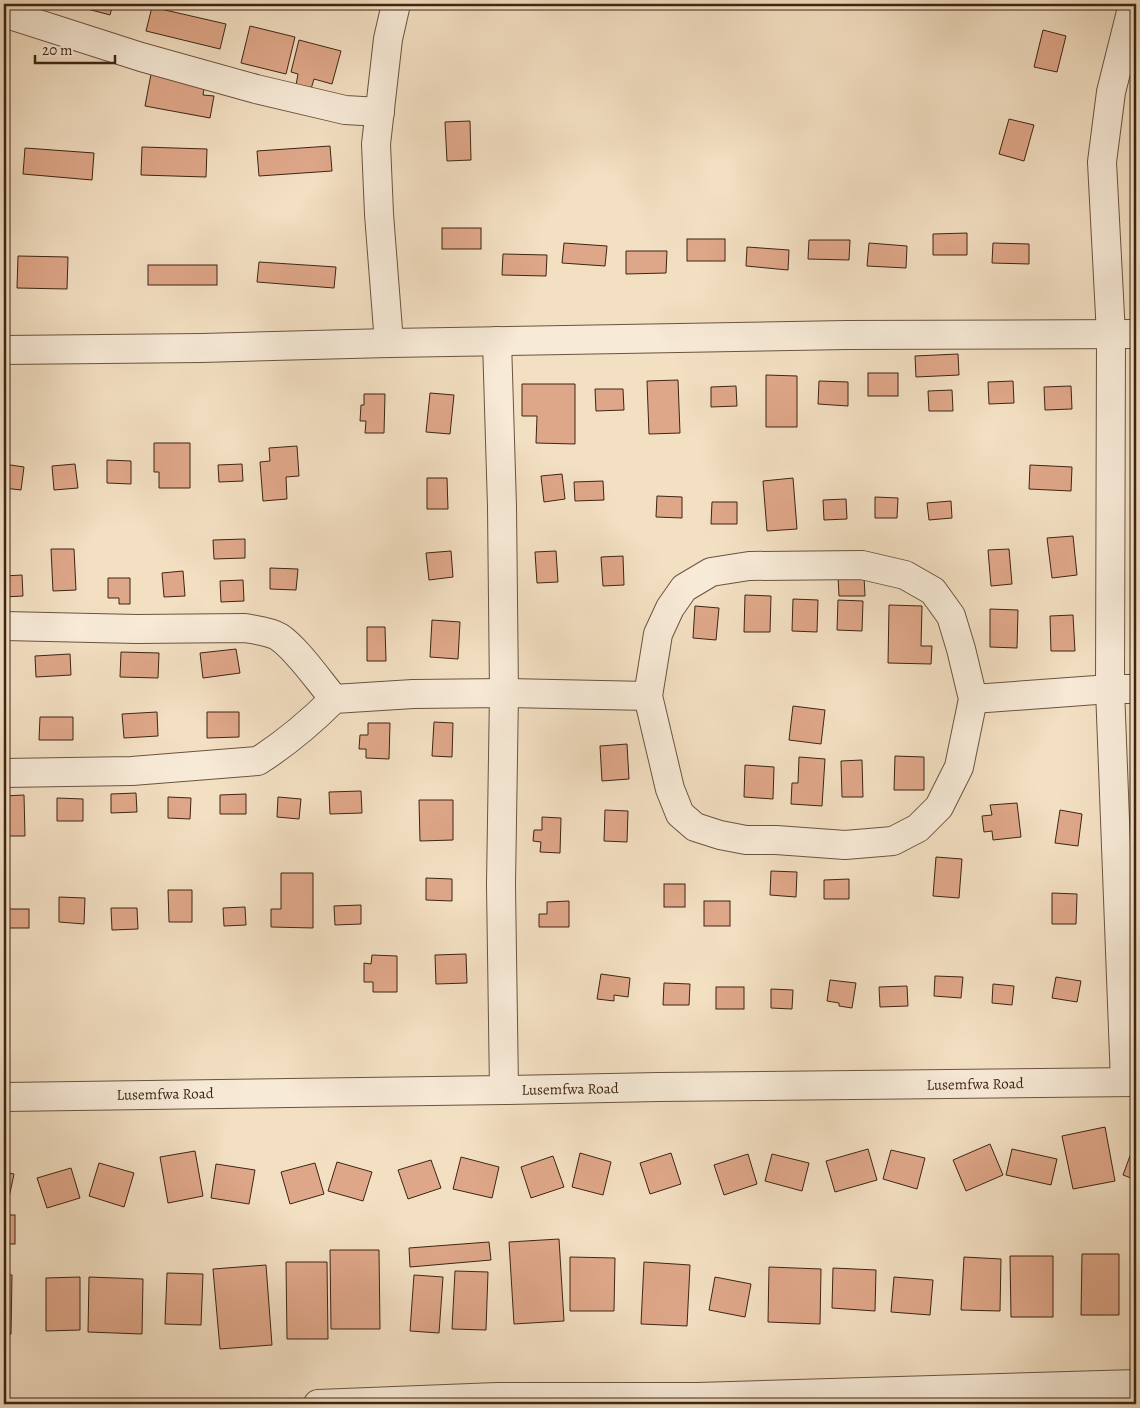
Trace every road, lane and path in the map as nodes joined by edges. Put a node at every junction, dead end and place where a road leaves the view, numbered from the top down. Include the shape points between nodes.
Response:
1 (396, 4) edge
2 (1133, 4) edge
3 (4, 13) edge
4 (1124, 92) edge
5 (380, 112) junction
6 (1124, 334) edge
7 (497, 341) junction
8 (389, 343) junction
9 (4, 350) edge
10 (4, 626) edge
11 (1123, 689) edge
12 (504, 694) junction
13 (648, 696) junction
14 (334, 699) junction
15 (973, 699) junction
16 (4, 773) edge
17 (1131, 1082) edge
18 (504, 1090) junction
19 (4, 1096) edge
20 (1136, 1384) edge
21 (698, 1400) edge
22 (318, 1404) edge

1 - 5 street via 388,39
2 - 4 street
3 - 5 street via 256,90 345,110
4 - 6 street via 1102,162
5 - 8 street via 376,144 378,214
6 - 7 street
6 - 11 street
7 - 8 street
7 - 12 street
8 - 9 street
10 - 14 street via 245,628 262,631 278,636 295,651
11 - 15 street
11 - 17 street
12 - 13 street
12 - 14 street via 412,694
12 - 18 street via 501,885
13 - 15 street via 658,634 684,588 711,572 749,566 862,565 905,575 934,591 951,616
13 - 15 street via 670,788 680,814 695,827 746,840 845,845 894,841 918,828 940,807 958,767
14 - 16 street via 314,720 258,760 132,771
17 - 18 street, Lusemfwa Road
18 - 19 street, Lusemfwa Road
20 - 21 street
21 - 22 street via 498,1397

